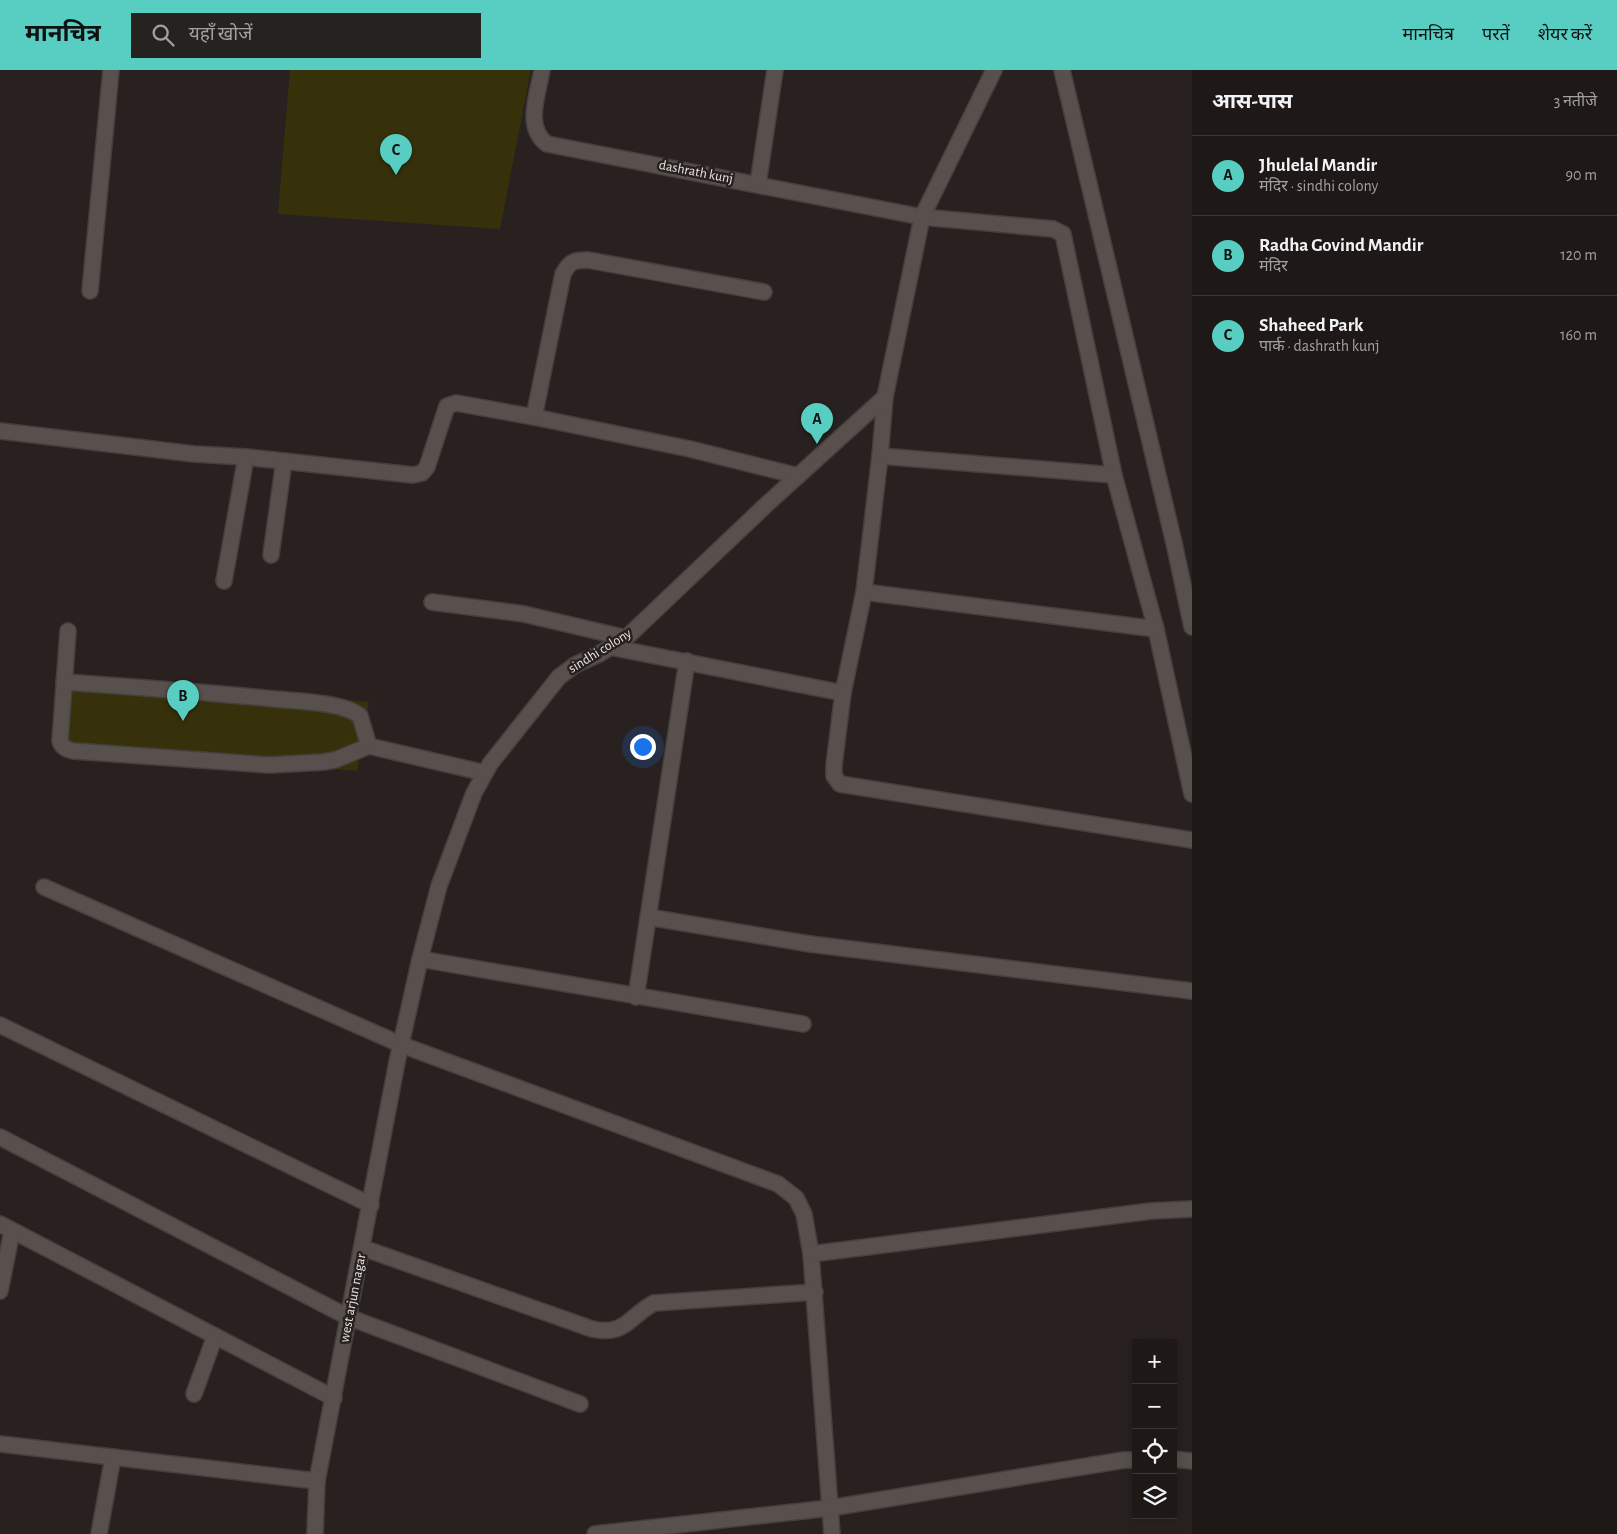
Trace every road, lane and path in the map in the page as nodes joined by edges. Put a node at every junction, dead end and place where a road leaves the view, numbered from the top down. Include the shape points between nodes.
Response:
1 (111, 70) edge
2 (542, 70) edge
3 (775, 70) edge
4 (994, 70) edge
5 (1062, 70) edge
6 (758, 184) junction
7 (922, 217) junction
8 (90, 291) dead end
9 (764, 292) dead end
10 (885, 397) junction
11 (534, 417) junction
12 (0, 431) edge
13 (880, 456) junction
14 (246, 457) junction
15 (284, 461) junction
16 (798, 476) junction
17 (1114, 476) junction
18 (272, 555) dead end
19 (224, 580) dead end
20 (864, 592) junction
21 (432, 602) dead end
22 (1192, 627) edge
23 (1156, 629) junction
24 (68, 631) dead end
25 (626, 638) junction
26 (610, 647) junction
27 (687, 661) junction
28 (64, 682) junction
29 (843, 693) junction
30 (369, 746) junction
31 (485, 773) junction
32 (1192, 794) edge
33 (1192, 840) edge
34 (44, 887) dead end
35 (648, 917) junction
36 (420, 959) junction
37 (1192, 991) edge
38 (636, 997) junction
39 (803, 1024) dead end
40 (0, 1025) edge
41 (402, 1045) junction
42 (0, 1136) edge
43 (371, 1205) junction
44 (1192, 1209) edge
45 (6, 1228) edge
46 (363, 1248) junction
47 (811, 1254) junction
48 (0, 1291) edge
49 (814, 1292) junction
50 (348, 1317) junction
51 (215, 1336) junction
52 (194, 1394) dead end
53 (334, 1398) junction
54 (580, 1404) dead end
55 (0, 1444) edge
56 (113, 1457) junction
57 (1177, 1459) edge
58 (1132, 1460) edge
59 (1192, 1461) edge
60 (318, 1481) junction
61 (830, 1508) junction
62 (99, 1534) edge
63 (315, 1534) edge
64 (595, 1534) edge
65 (832, 1534) edge

1 - 8 street
2 - 6 street, dashrath kunj via 533,122 540,139 547,144
3 - 6 street
4 - 7 street
5 - 22 street
6 - 7 street, dashrath kunj
7 - 10 street
7 - 17 street, dashrath kunj via 1053,229 1062,234
9 - 11 street via 575,260 563,274
10 - 13 street
10 - 16 street, sindhi colony
11 - 15 street via 456,404 447,406 427,467 422,473 413,475
11 - 16 street via 690,449
12 - 14 street
13 - 17 street
13 - 20 street
14 - 15 street
14 - 19 street
15 - 18 street
16 - 25 street, sindhi colony
17 - 23 street, dashrath kunj
20 - 23 street
20 - 29 street
21 - 25 street via 524,614
23 - 32 street, dashrath kunj
24 - 28 street
25 - 26 street, sindhi colony
26 - 27 street
26 - 31 street, sindhi colony via 559,677
27 - 29 street
27 - 35 street
28 - 30 street via 196,691 327,705 353,711 360,716
28 - 30 street via 60,741 61,745 74,751 269,765 335,760
29 - 33 street via 834,765 834,776 840,784
30 - 31 street
31 - 36 street, sindhi colony via 474,793 439,886
34 - 41 street
35 - 37 street via 810,944
35 - 38 street
36 - 38 street
36 - 41 street, west arjun nagar
38 - 39 street
40 - 43 street
41 - 43 street, west arjun nagar
41 - 47 street via 778,1184 796,1198 804,1214
42 - 50 street
43 - 46 street, west arjun nagar
44 - 47 street via 1141,1212
45 - 48 street
45 - 51 street
46 - 49 street via 606,1332 616,1330 654,1303
46 - 50 street, west arjun nagar
47 - 49 street
49 - 61 street
50 - 53 street, west arjun nagar
50 - 54 street
51 - 52 street
51 - 53 street
53 - 60 street, west arjun nagar
55 - 56 street
56 - 60 street
56 - 62 street
57 - 59 street
58 - 61 street
60 - 63 street, west arjun nagar
61 - 64 street
61 - 65 street

